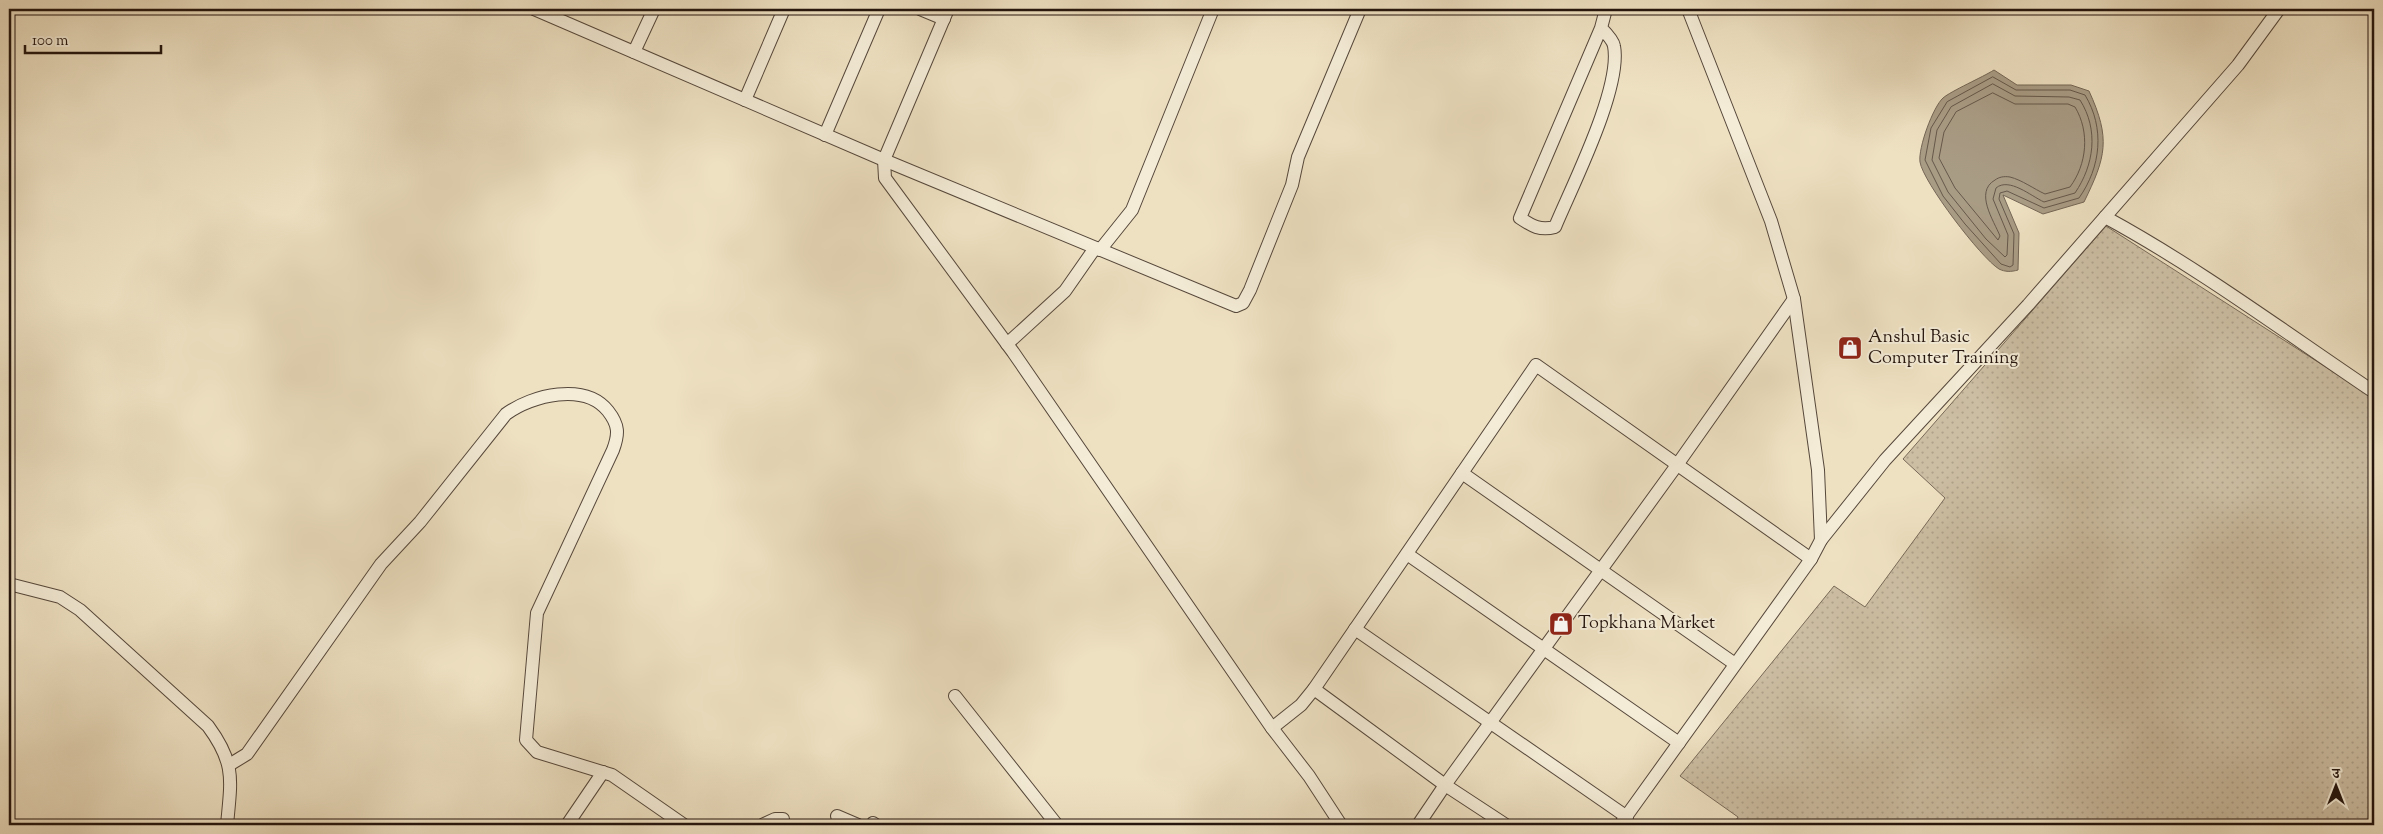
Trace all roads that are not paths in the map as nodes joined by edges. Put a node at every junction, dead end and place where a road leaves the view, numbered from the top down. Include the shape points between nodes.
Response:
1 (534, 9) edge
2 (654, 9) edge
3 (784, 9) edge
4 (879, 9) edge
5 (920, 9) edge
6 (1213, 9) edge
7 (1360, 9) edge
8 (1606, 9) edge
9 (1688, 9) edge
10 (2279, 9) edge
11 (946, 14) edge
12 (1601, 28) junction
13 (634, 52) junction
14 (745, 100) junction
15 (825, 135) junction
16 (884, 160) junction
17 (2105, 217) junction
18 (1098, 249) junction
19 (1794, 299) junction
20 (1007, 344) junction
21 (2374, 392) edge
22 (1678, 465) junction
23 (1462, 473) junction
24 (1821, 540) junction
25 (1406, 554) junction
26 (1811, 559) junction
27 (1600, 571) junction
28 (9, 584) edge
29 (1355, 629) junction
30 (1544, 650) junction
31 (1735, 664) junction
32 (1314, 689) junction
33 (955, 696) dead end
34 (1491, 723) junction
35 (1272, 728) junction
36 (1678, 743) junction
37 (229, 765) junction
38 (603, 772) junction
39 (1445, 785) junction
40 (838, 816) dead end
41 (783, 819) dead end
42 (1623, 821) edge
43 (227, 825) edge
44 (567, 825) edge
45 (684, 825) edge
46 (762, 825) edge
47 (858, 825) edge
48 (872, 825) edge
49 (876, 825) edge
50 (1057, 825) edge
51 (1342, 825) edge
52 (1418, 825) edge
53 (1506, 825) edge

1 - 13 street
2 - 13 street
3 - 14 street
4 - 15 street
5 - 11 street
6 - 18 street via 1132,210
7 - 18 street via 1298,157 1292,185 1243,303 1236,306
8 - 12 street
9 - 19 street via 1771,221
10 - 17 street via 2238,65
11 - 16 street
12 - 12 street via 1520,218 1544,230 1554,227 1606,104 1616,61 1614,44
13 - 14 street
14 - 15 street
15 - 16 street
16 - 18 street
16 - 20 street via 885,178
17 - 21 street via 2130,230
17 - 24 street via 1885,460
18 - 20 street via 1065,291
19 - 22 street
19 - 24 street via 1818,470
20 - 35 street
22 - 23 street via 1536,365
22 - 26 street
22 - 27 street
23 - 25 street
23 - 27 street
24 - 26 street
25 - 29 street
25 - 30 street
26 - 31 street
27 - 30 street
27 - 31 street
28 - 37 street via 60,597 80,610 208,726 222,746
29 - 32 street
29 - 34 street
30 - 34 street
30 - 36 street
31 - 36 street
32 - 35 street via 1301,705
32 - 39 street
33 - 50 street
34 - 39 street
34 - 42 street
35 - 51 street
36 - 42 street
37 - 38 street via 247,754 381,564 420,522 506,414 520,404 538,398 583,395 602,403 615,419 619,434 537,613 526,740 537,752
37 - 43 street
38 - 44 street
38 - 45 street
39 - 52 street
39 - 53 street
40 - 47 street
41 - 46 street
48 - 49 street

